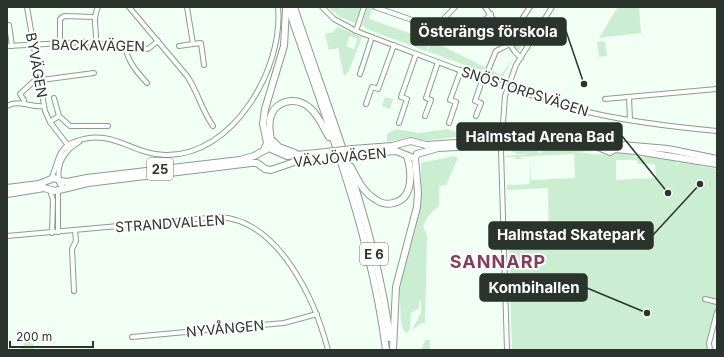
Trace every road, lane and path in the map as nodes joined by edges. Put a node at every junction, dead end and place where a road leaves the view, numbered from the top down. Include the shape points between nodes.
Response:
1 (27, 7) edge
2 (98, 7) edge
3 (129, 7) edge
4 (187, 7) edge
5 (278, 7) edge
6 (287, 7) edge
7 (294, 7) edge
8 (322, 7) edge
9 (364, 7) edge
10 (375, 7) edge
11 (455, 7) edge
12 (486, 7) edge
13 (530, 7) edge
14 (552, 7) edge
15 (491, 14) junction
16 (94, 18) junction
17 (9, 25) dead end
18 (435, 28) junction
19 (356, 31) junction
20 (372, 37) junction
21 (158, 41) junction
22 (509, 42) junction
23 (60, 43) junction
24 (96, 43) junction
25 (193, 44) junction
26 (33, 45) junction
27 (394, 45) junction
28 (7, 46) edge
29 (12, 46) junction
30 (126, 46) junction
31 (179, 46) dead end
32 (416, 54) junction
33 (521, 58) junction
34 (438, 62) junction
35 (204, 65) dead end
36 (489, 68) dead end
37 (461, 70) junction
38 (94, 73) dead end
39 (360, 74) dead end
40 (483, 78) junction
41 (39, 80) junction
42 (147, 83) dead end
43 (507, 86) junction
44 (717, 89) edge
45 (629, 97) junction
46 (54, 98) dead end
47 (605, 99) dead end
48 (23, 104) junction
49 (366, 104) dead end
50 (7, 106) edge
51 (44, 106) junction
52 (59, 116) junction
53 (425, 116) dead end
54 (476, 116) dead end
55 (630, 120) junction
56 (50, 122) junction
57 (398, 123) dead end
58 (449, 123) dead end
59 (108, 126) dead end
60 (213, 126) dead end
61 (717, 131) edge
62 (270, 135) junction
63 (605, 140) junction
64 (501, 142) junction
65 (616, 142) junction
66 (406, 143) junction
67 (418, 144) junction
68 (69, 146) junction
69 (604, 149) junction
70 (616, 149) junction
71 (276, 151) junction
72 (339, 151) junction
73 (262, 152) junction
74 (354, 152) junction
75 (298, 154) junction
76 (326, 154) junction
77 (417, 154) junction
78 (406, 155) junction
79 (717, 159) edge
80 (717, 164) edge
81 (260, 165) junction
82 (276, 168) junction
83 (50, 180) junction
84 (59, 181) junction
85 (7, 188) edge
86 (50, 190) junction
87 (59, 190) junction
88 (7, 194) edge
89 (75, 230) junction
90 (52, 232) junction
91 (58, 232) junction
92 (7, 236) edge
93 (74, 291) dead end
94 (705, 299) dead end
95 (717, 302) edge
96 (717, 312) edge
97 (317, 314) junction
98 (132, 337) dead end
99 (328, 350) edge
100 (386, 350) edge
101 (392, 350) edge
102 (507, 350) edge
103 (710, 350) edge

1 - 26 street, BYVÄGEN
2 - 16 street
3 - 21 street
4 - 25 street
5 - 68 street via 279,28 276,43 263,78 246,110 216,139 189,152 164,155 137,149 110,138 86,138
6 - 72 highway, E 6
6 - 73 highway via 284,46 265,109 263,124 267,143
7 - 72 highway, E 6
8 - 19 street, SNÖSTORPSVÄGEN via 340,23
9 - 19 street
10 - 18 street
11 - 18 street
12 - 15 street
13 - 22 street
14 - 33 street
15 - 18 street via 464,41
15 - 22 street
16 - 23 street via 64,16 60,19
16 - 24 street
17 - 29 street
19 - 20 street, SNÖSTORPSVÄGEN
20 - 27 street, SNÖSTORPSVÄGEN
20 - 39 street
21 - 30 street, BACKAVÄGEN via 148,49
21 - 60 street via 193,85
22 - 33 street
22 - 36 street via 496,51
23 - 24 street, BACKAVÄGEN
23 - 26 street, BACKAVÄGEN
24 - 30 street, BACKAVÄGEN
25 - 31 street
25 - 35 street via 201,43
26 - 29 street, BACKAVÄGEN
26 - 41 street, BYVÄGEN
27 - 32 street, SNÖSTORPSVÄGEN
27 - 49 street via 378,89 372,87
28 - 29 street, BACKAVÄGEN
30 - 42 street via 128,58
32 - 34 street, SNÖSTORPSVÄGEN
32 - 57 street via 401,97 407,99
33 - 43 street
34 - 37 street, SNÖSTORPSVÄGEN
34 - 53 street via 426,98 431,100
37 - 40 street, SNÖSTORPSVÄGEN
37 - 58 street via 450,100 456,102
38 - 41 street
40 - 43 street, SNÖSTORPSVÄGEN
40 - 54 street via 475,101 481,103
41 - 48 street via 34,81 20,94 24,100
41 - 51 street, BYVÄGEN
43 - 55 street, SNÖSTORPSVÄGEN via 555,102
43 - 64 street
44 - 45 street
45 - 47 street
45 - 55 street
46 - 52 street, BYVÄGEN
48 - 50 street via 14,103
48 - 51 street
51 - 56 street, BYVÄGEN
52 - 56 street
52 - 59 street via 72,127
55 - 61 street, SNÖSTORPSVÄGEN via 674,128
56 - 68 street, BYVÄGEN
62 - 71 highway
62 - 72 highway via 270,119 277,107 290,101 301,102 317,117
62 - 75 highway via 278,147
63 - 64 highway, VÄXJÖVÄGEN
63 - 65 highway, VÄXJÖVÄGEN via 611,138
63 - 69 highway
64 - 67 highway, VÄXJÖVÄGEN
64 - 69 highway, VÄXJÖVÄGEN via 596,146
64 - 77 highway, VÄXJÖVÄGEN via 438,148
64 - 102 street
65 - 70 highway
65 - 79 highway, VÄXJÖVÄGEN
66 - 67 highway, VÄXJÖVÄGEN via 412,141
66 - 74 highway, VÄXJÖVÄGEN
66 - 78 highway, VÄXJÖVÄGEN via 403,148
67 - 77 highway
68 - 83 street via 58,159
68 - 84 street via 59,166
69 - 70 highway, VÄXJÖVÄGEN via 610,152
70 - 80 highway, VÄXJÖVÄGEN
71 - 73 highway, VÄXJÖVÄGEN via 269,148
71 - 75 highway, VÄXJÖVÄGEN via 287,156
71 - 82 highway, VÄXJÖVÄGEN via 280,162
72 - 78 highway via 367,193 385,204 399,201 408,192 411,179
72 - 100 highway, E 6 via 366,244
72 - 101 highway, E 6 via 360,203 376,260
73 - 81 highway via 259,158
73 - 84 highway, VÄXJÖVÄGEN / 25 via 240,160
74 - 76 highway, VÄXJÖVÄGEN, bridge
74 - 78 highway, VÄXJÖVÄGEN via 392,151
75 - 76 highway, VÄXJÖVÄGEN
76 - 82 highway, VÄXJÖVÄGEN
77 - 78 highway, VÄXJÖVÄGEN
77 - 101 highway via 416,207 396,287
81 - 82 highway, VÄXJÖVÄGEN via 268,170
81 - 87 highway, VÄXJÖVÄGEN / 25 via 251,163 88,183
83 - 84 highway, VÄXJÖVÄGEN / 25
83 - 85 highway, VÄXJÖVÄGEN / 25
83 - 86 highway
84 - 87 highway
86 - 87 highway, VÄXJÖVÄGEN / 25
86 - 88 highway, VÄXJÖVÄGEN / 25 via 44,188
86 - 90 street via 53,200
87 - 91 street
89 - 91 street, STRANDVALLEN
89 - 93 street via 76,241 72,249
89 - 97 street, STRANDVALLEN via 219,217 240,220 259,231 278,251 298,278
90 - 91 street, STRANDVALLEN
90 - 92 street, STRANDVALLEN
94 - 95 street
96 - 103 street via 709,343
97 - 98 street, NYVÅNGEN via 284,323
97 - 99 street, STRANDVALLEN

